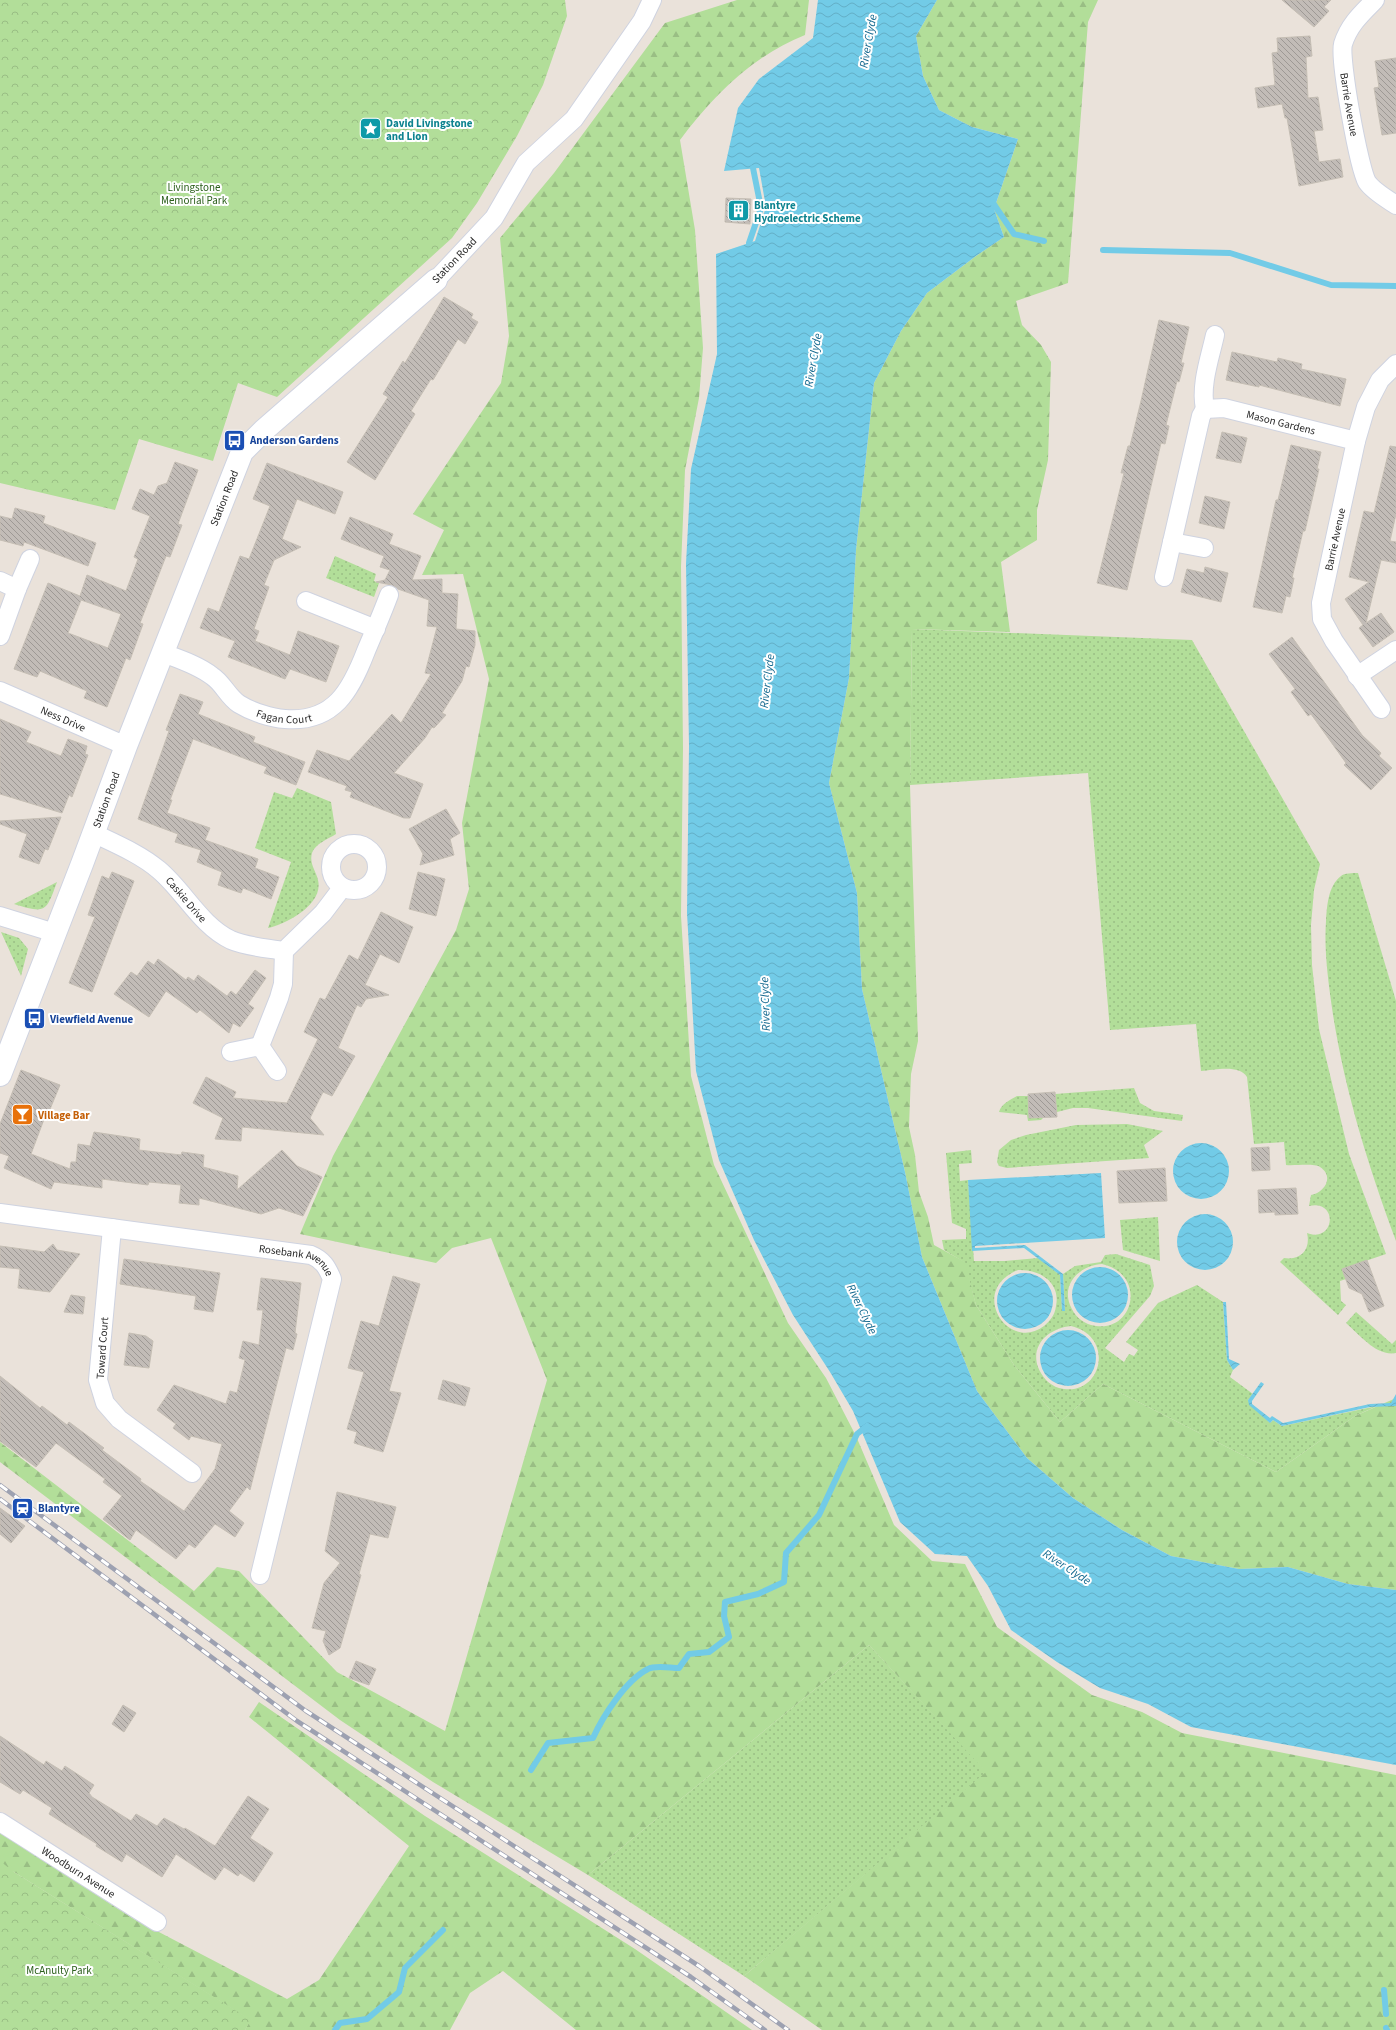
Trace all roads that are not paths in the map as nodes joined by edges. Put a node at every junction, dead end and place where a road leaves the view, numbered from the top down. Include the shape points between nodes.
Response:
1 (652, 0) edge
2 (1374, 0) edge
3 (1396, 205) edge
4 (436, 280) joint
5 (1215, 334) dead end
6 (1396, 364) edge
7 (1206, 409) junction
8 (1356, 441) junction
9 (1172, 542) junction
10 (1204, 548) dead end
11 (30, 559) dead end
12 (1164, 577) dead end
13 (0, 581) edge
14 (18, 589) junction
15 (389, 595) dead end
16 (306, 601) dead end
17 (376, 629) junction
18 (0, 636) edge
19 (1396, 650) edge
20 (163, 653) junction
21 (1357, 676) junction
22 (0, 691) edge
23 (1381, 709) dead end
24 (126, 746) junction
25 (93, 833) junction
26 (342, 888) dead end
27 (0, 916) edge
28 (55, 933) junction
29 (284, 951) junction
30 (260, 1046) junction
31 (231, 1052) dead end
32 (277, 1071) dead end
33 (0, 1075) edge
34 (0, 1213) edge
35 (112, 1228) junction
36 (192, 1473) dead end
37 (260, 1575) dead end
38 (0, 1822) edge
39 (157, 1922) dead end

1 - 4 street, Station Road via 642,20 574,119 526,163 494,218
2 - 3 street, Barrie Avenue via 1354,20 1348,31 1343,46 1344,68 1358,158 1368,183
4 - 20 street, Station Road via 242,452
5 - 7 street via 1206,373
6 - 8 street, Barrie Avenue via 1380,380 1366,407
7 - 8 street, Mason Gardens via 1224,408
7 - 9 street via 1201,416
8 - 21 street, Barrie Avenue via 1321,603 1322,619
9 - 10 street
9 - 12 street
11 - 14 street
13 - 14 street
14 - 18 street
15 - 17 street, Fagan Court
16 - 17 street
17 - 20 street, Fagan Court via 355,680 345,696 315,716 296,720 279,719 240,705 228,696 214,676
19 - 21 street
20 - 24 street, Station Road
21 - 23 street, Barrie Avenue
22 - 24 street, Ness Drive
24 - 25 street, Station Road
25 - 28 street, Station Road
25 - 29 street, Caskie Drive via 127,849 160,870 218,933 247,945
26 - 29 street via 323,913
27 - 28 street
28 - 33 street, Station Road
29 - 30 street via 280,998
30 - 31 street
30 - 32 street
34 - 35 street, Rosebank Avenue
35 - 36 street, Toward Court via 98,1380 105,1403 118,1419
35 - 37 street, Rosebank Avenue via 311,1255 320,1259 332,1279
38 - 39 street, Woodburn Avenue

